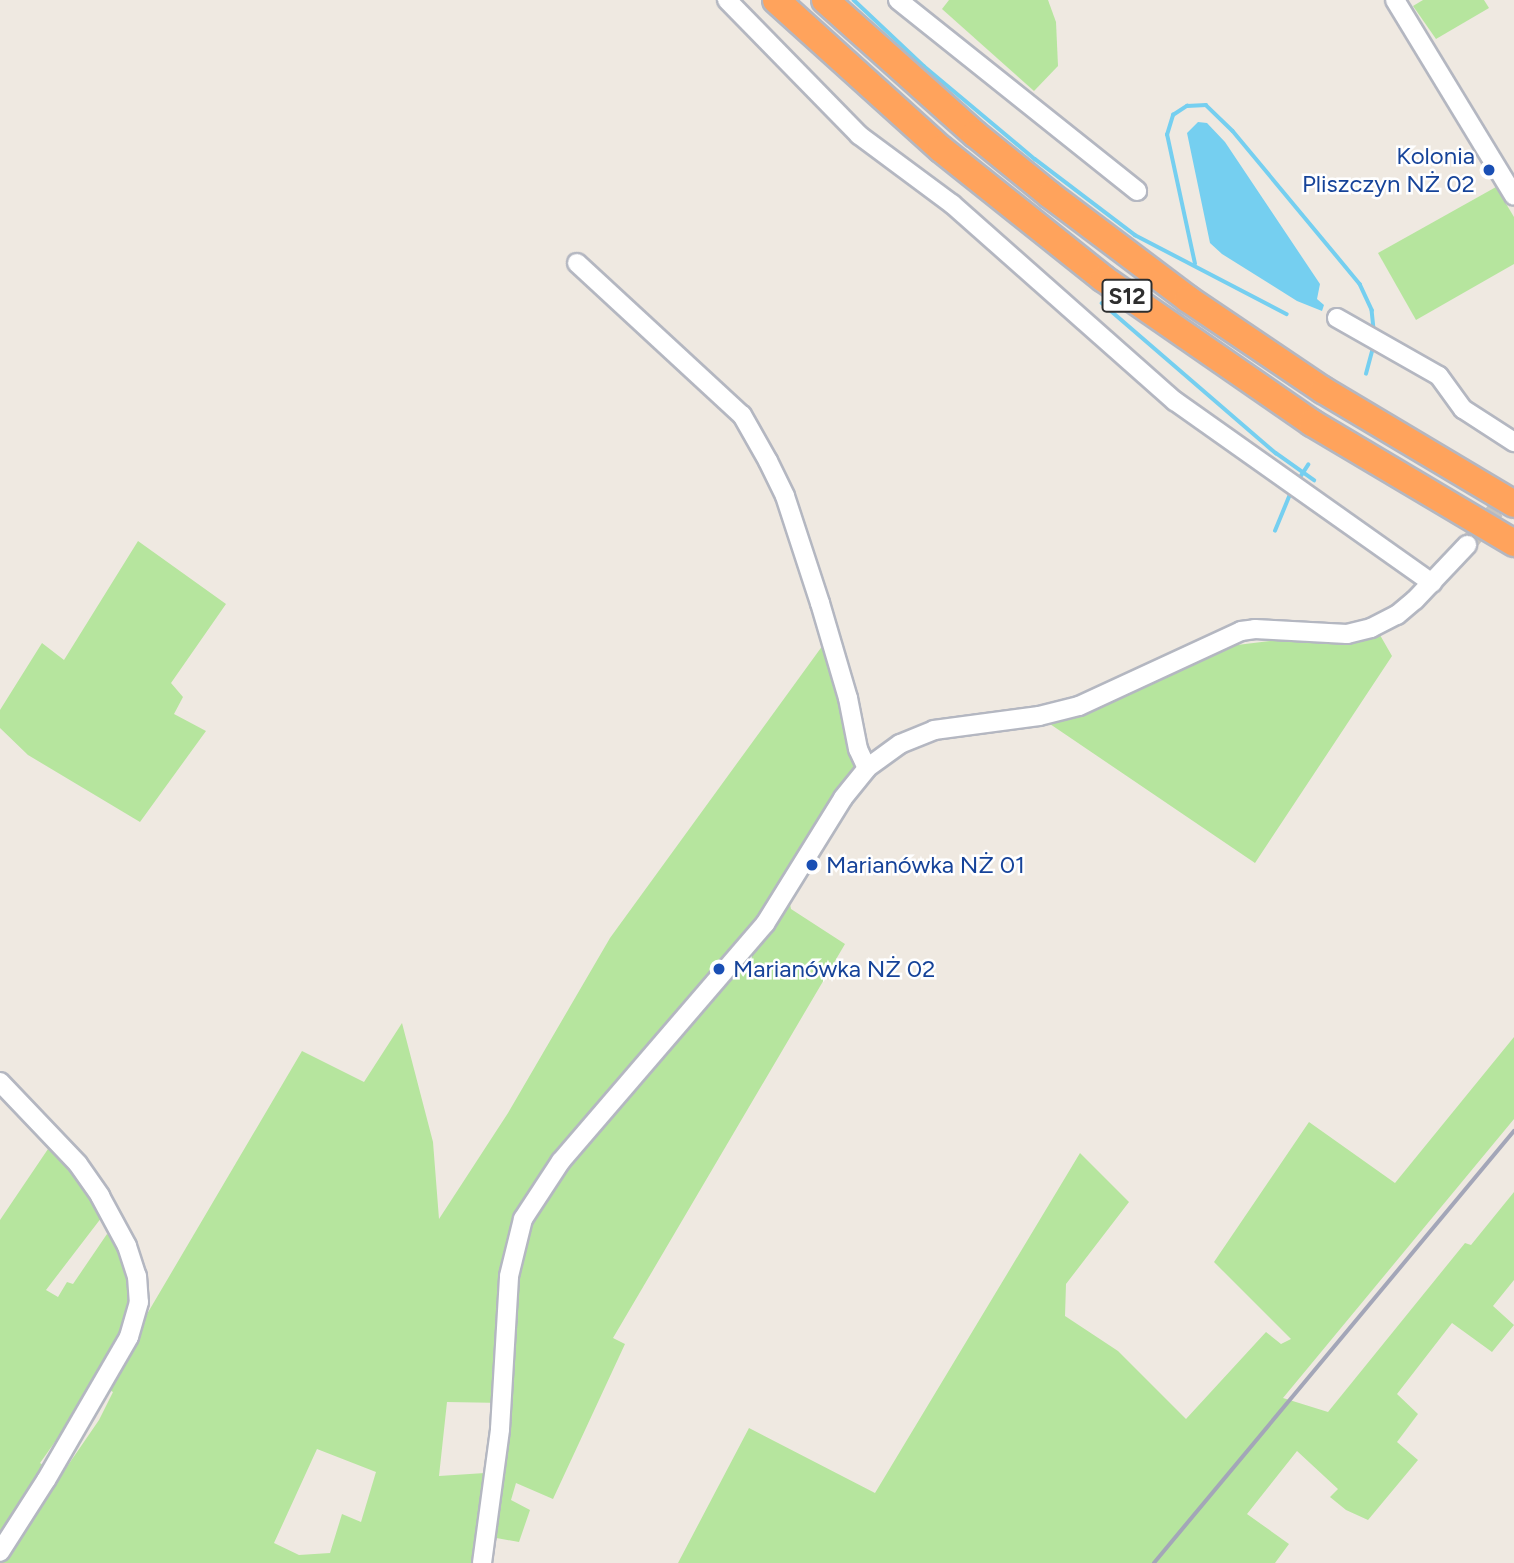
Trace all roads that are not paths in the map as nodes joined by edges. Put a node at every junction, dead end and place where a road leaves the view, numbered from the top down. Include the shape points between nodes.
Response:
1 (727, 0) edge
2 (776, 0) edge
3 (825, 0) edge
4 (898, 0) edge
5 (1395, 0) edge
6 (1137, 191) dead end
7 (1514, 197) edge
8 (577, 263) dead end
9 (1337, 318) dead end
10 (1514, 442) edge
11 (1514, 504) edge
12 (1514, 543) edge
13 (1467, 545) tunnel mouth
14 (1432, 583) junction
15 (867, 768) junction
16 (0, 1082) edge
17 (0, 1552) edge
18 (482, 1563) edge

1 - 14 street via 859,135 953,204 1172,398
2 - 12 highway, S12 via 941,149 1104,279 1312,423
3 - 11 highway, S12 via 975,134 1178,291 1323,390
4 - 6 street
5 - 7 street
8 - 15 street via 742,415 762,449 785,496 848,698 861,761
9 - 10 street via 1439,376 1463,409
13 - 14 street
14 - 15 street via 1397,615 1365,630 1339,634 1241,631 1079,706 934,730 900,744
15 - 18 street via 765,924 561,1161 523,1219 509,1276 500,1429
16 - 17 street via 78,1164 100,1195 127,1246 139,1302 129,1337

